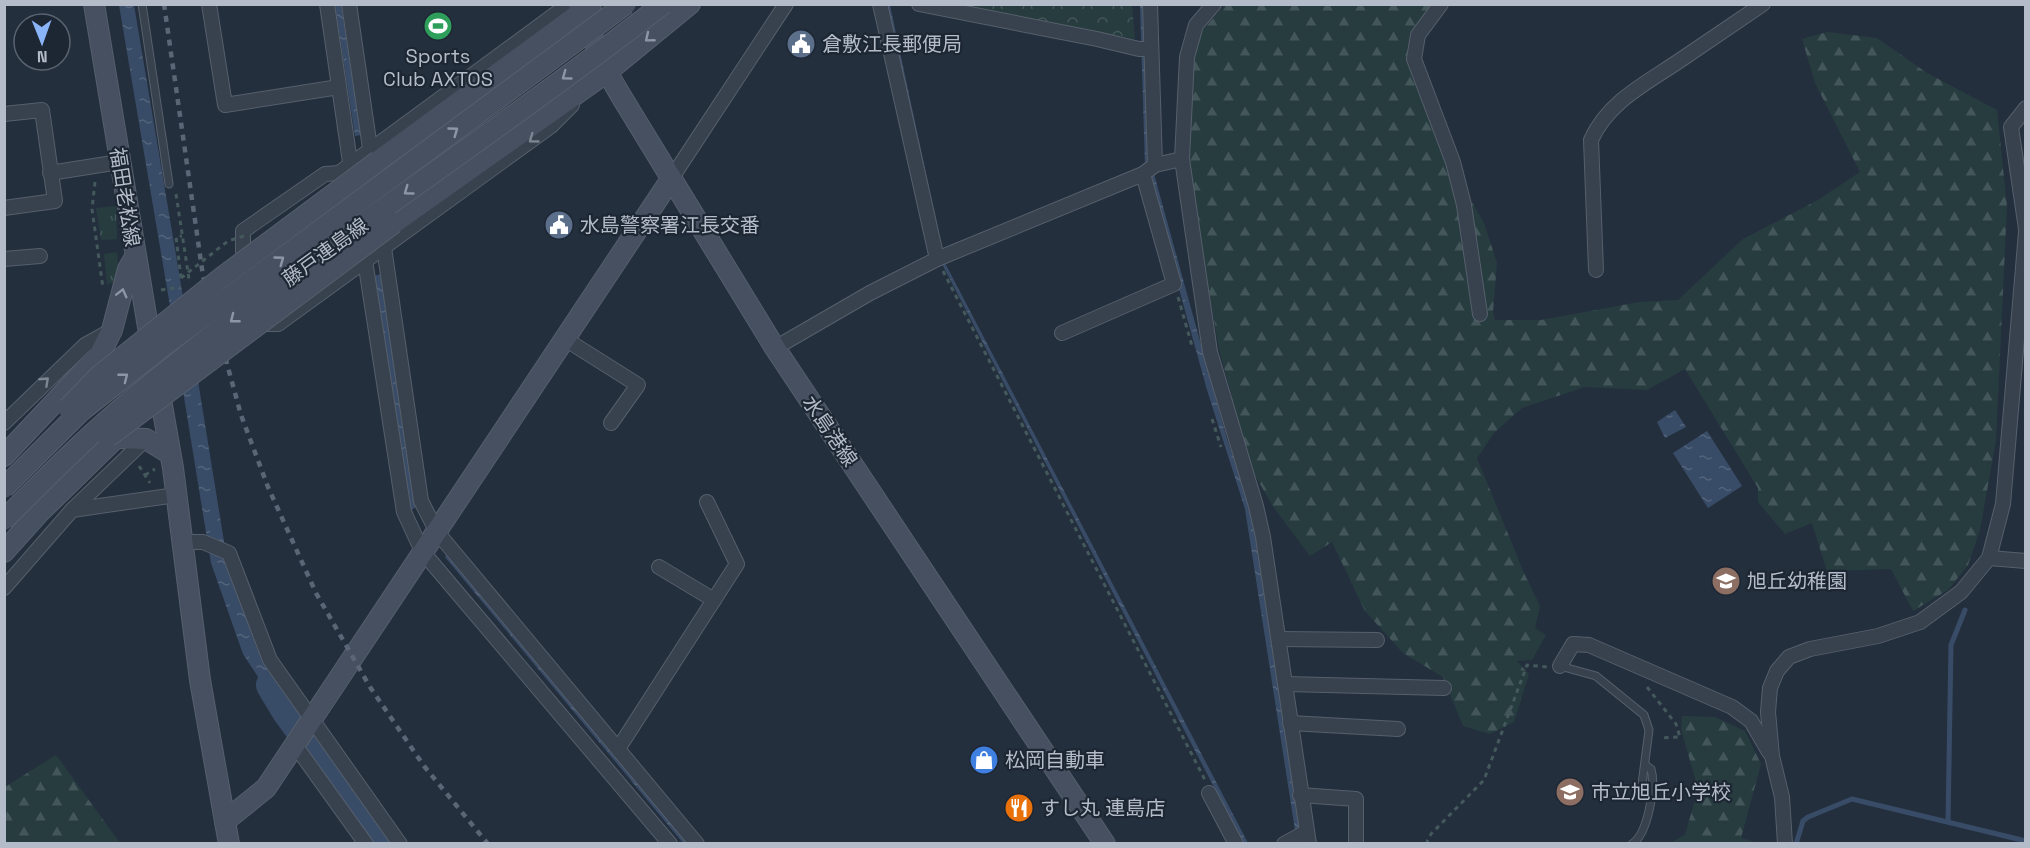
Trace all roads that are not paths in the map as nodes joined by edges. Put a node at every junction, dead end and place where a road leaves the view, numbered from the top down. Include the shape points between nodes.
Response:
1 (94, 4) edge
2 (142, 4) edge
3 (209, 4) edge
4 (327, 4) edge
5 (349, 4) edge
6 (626, 4) edge
7 (663, 4) edge
8 (690, 4) edge
9 (786, 4) edge
10 (880, 4) edge
11 (919, 4) edge
12 (1150, 4) edge
13 (1214, 4) edge
14 (1441, 4) edge
15 (1763, 4) edge
16 (581, 6) edge
17 (1146, 49) junction
18 (607, 72) junction
19 (339, 87) junction
20 (2025, 108) edge
21 (4, 114) edge
22 (374, 155) junction
23 (1182, 159) junction
24 (114, 163) junction
25 (350, 164) junction
26 (1149, 169) junction
27 (50, 173) junction
28 (671, 179) junction
29 (172, 185) road end
30 (4, 208) edge
31 (2025, 231) edge
32 (384, 247) junction
33 (40, 256) dead end
34 (135, 257) junction
35 (940, 258) junction
36 (4, 259) edge
37 (365, 260) junction
38 (1596, 270) dead end
39 (1480, 314) dead end
40 (147, 323) junction
41 (112, 330) junction
42 (1062, 333) dead end
43 (566, 339) junction
44 (775, 348) junction
45 (2020, 382) edge
46 (159, 390) junction
47 (4, 423) edge
48 (611, 423) dead end
49 (118, 438) junction
50 (146, 439) junction
51 (170, 454) junction
52 (4, 456) edge
53 (22, 467) junction
54 (4, 488) edge
55 (176, 495) junction
56 (707, 502) dead end
57 (72, 510) junction
58 (4, 520) edge
59 (4, 532) edge
60 (437, 532) junction
61 (182, 542) junction
62 (422, 550) junction
63 (4, 552) edge
64 (1989, 558) junction
65 (2025, 561) edge
66 (660, 567) dead end
67 (4, 588) edge
68 (714, 600) junction
69 (1279, 639) junction
70 (1377, 639) dead end
71 (1560, 666) joint
72 (1285, 684) junction
73 (1444, 688) dead end
74 (311, 723) junction
75 (1290, 723) junction
76 (1398, 729) dead end
77 (296, 743) junction
78 (618, 749) junction
79 (1772, 756) junction
80 (1645, 765) junction
81 (1642, 784) dead end
82 (1209, 793) road end
83 (1300, 795) junction
84 (225, 821) junction
85 (1305, 837) edge
86 (1102, 841) edge
87 (229, 843) edge
88 (366, 843) edge
89 (400, 843) edge
90 (670, 843) edge
91 (698, 843) edge
92 (1236, 843) edge
93 (1285, 843) edge
94 (1356, 843) edge
95 (1632, 843) edge
96 (1785, 843) edge

1 - 24 main road, 福田老松線
2 - 29 lane
3 - 19 street via 225,105
4 - 19 street
5 - 22 street
53 -> 6 main road, 藤戸連島線, bridge via 81,411 170,341
7 -> 58 main road, 藤戸連島線, bridge via 246,309 135,397
8 -> 18 main road
9 - 28 street
10 - 35 street
11 - 17 street
12 - 17 street
13 - 23 street via 1196,25 1187,57
14 - 39 street via 1418,35 1414,59 1453,162 1466,215
15 - 38 street via 1641,84 1597,126 1591,141
16 - 18 main road, 水島港線
16 - 22 main road
17 - 26 street
18 - 28 main road, 水島港線
18 -> 32 street via 551,126
18 - 59 main road, bridge via 394,223 111,434
19 - 25 street
20 - 31 street via 2011,127
21 - 27 street via 42,110
22 - 25 street
22 - 32 street
22 - 53 main road, bridge via 100,375 69,406
23 - 26 street
23 - 69 street via 1210,352 1256,506
24 - 27 street
24 - 34 main road, 福田老松線
25 - 37 street
25 - 37 street via 339,173 325,174 243,231 243,251 264,324 278,324
26 - 35 street
26 - 42 street via 1174,284
27 - 30 street via 54,201
28 - 43 main road
28 - 44 main road, 水島港線
31 - 45 street
32 - 37 street
32 - 60 street via 421,501
33 - 36 street
34 - 40 main road, 福田老松線
41 -> 34 main road via 128,269
35 - 44 street
37 - 62 street via 404,512
40 - 41 main road
40 - 46 main road, 福田老松線
47 -> 41 street via 86,345
41 - 52 main road via 95,361
43 - 48 street via 638,385
43 - 60 main road
44 - 86 main road, 水島港線
45 - 64 street via 2003,504
46 - 49 main road
46 - 51 main road, 福田老松線
49 - 50 main road
49 - 63 main road
50 - 51 main road
50 - 57 street
51 - 55 main road, 福田老松線
53 - 54 main road, 藤戸連島線, bridge
55 - 57 street
55 - 61 main road, 福田老松線
56 - 68 street via 737,564
57 - 67 street
60 - 62 main road
60 - 78 street
61 - 74 street via 203,542 228,553 270,660
61 - 84 main road, 福田老松線 via 200,680
62 - 74 main road
62 - 90 street
64 - 65 street
64 - 79 street via 1961,592 1920,622 1789,657 1770,688
66 - 68 street
68 - 78 street
69 - 70 street
69 - 72 street
71 - 79 street via 1573,644 1589,645 1732,707 1751,721
71 - 80 lane via 1596,676 1637,707 1649,723
72 - 73 street
72 - 75 street
74 - 77 main road
74 - 89 street
75 - 76 street
75 - 83 street
77 - 84 main road via 266,788
77 - 88 street
78 - 91 street
79 - 96 street via 1782,797
80 - 81 lane
80 - 95 lane via 1653,776 1650,802 1644,831
82 - 92 street
83 - 85 street
83 - 94 street via 1356,799
84 - 87 main road, 福田老松線
85 - 93 street

